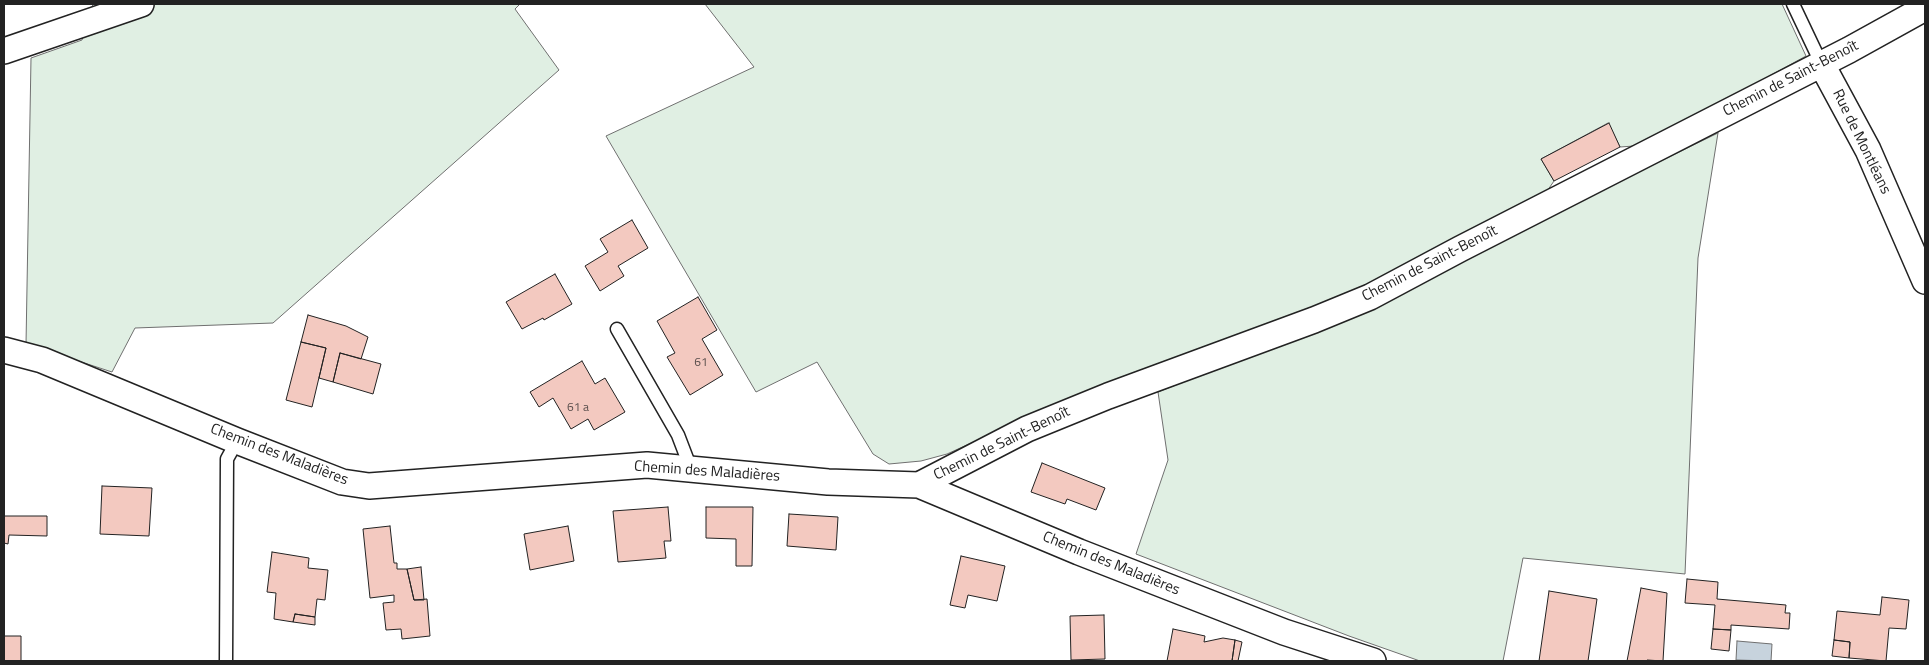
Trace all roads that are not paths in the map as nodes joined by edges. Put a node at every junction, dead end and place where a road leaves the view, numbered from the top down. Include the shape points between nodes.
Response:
1 (141, 4) edge
2 (1793, 4) edge
3 (1925, 8) edge
4 (4, 51) edge
5 (1821, 63) junction
6 (1925, 281) edge
7 (617, 329) dead end
8 (4, 350) edge
9 (237, 441) junction
10 (691, 469) junction
11 (919, 485) junction
12 (226, 661) edge
13 (1373, 661) edge

1 - 4 street
2 - 5 lane, Rue de Montléans
3 - 5 street, Chemin de Saint-Benoît
5 - 6 street, Rue de Montléans via 1868,150
5 - 11 street, Chemin de Saint-Benoît via 1370,297 1036,425
7 - 10 lane via 678,435
8 - 9 street, Chemin des Maladières via 42,360
9 - 10 street, Chemin des Maladières via 342,482 369,486 647,464
9 - 12 lane via 228,459
10 - 11 street, Chemin des Maladières via 828,482
11 - 13 street, Chemin des Maladières via 1284,632

